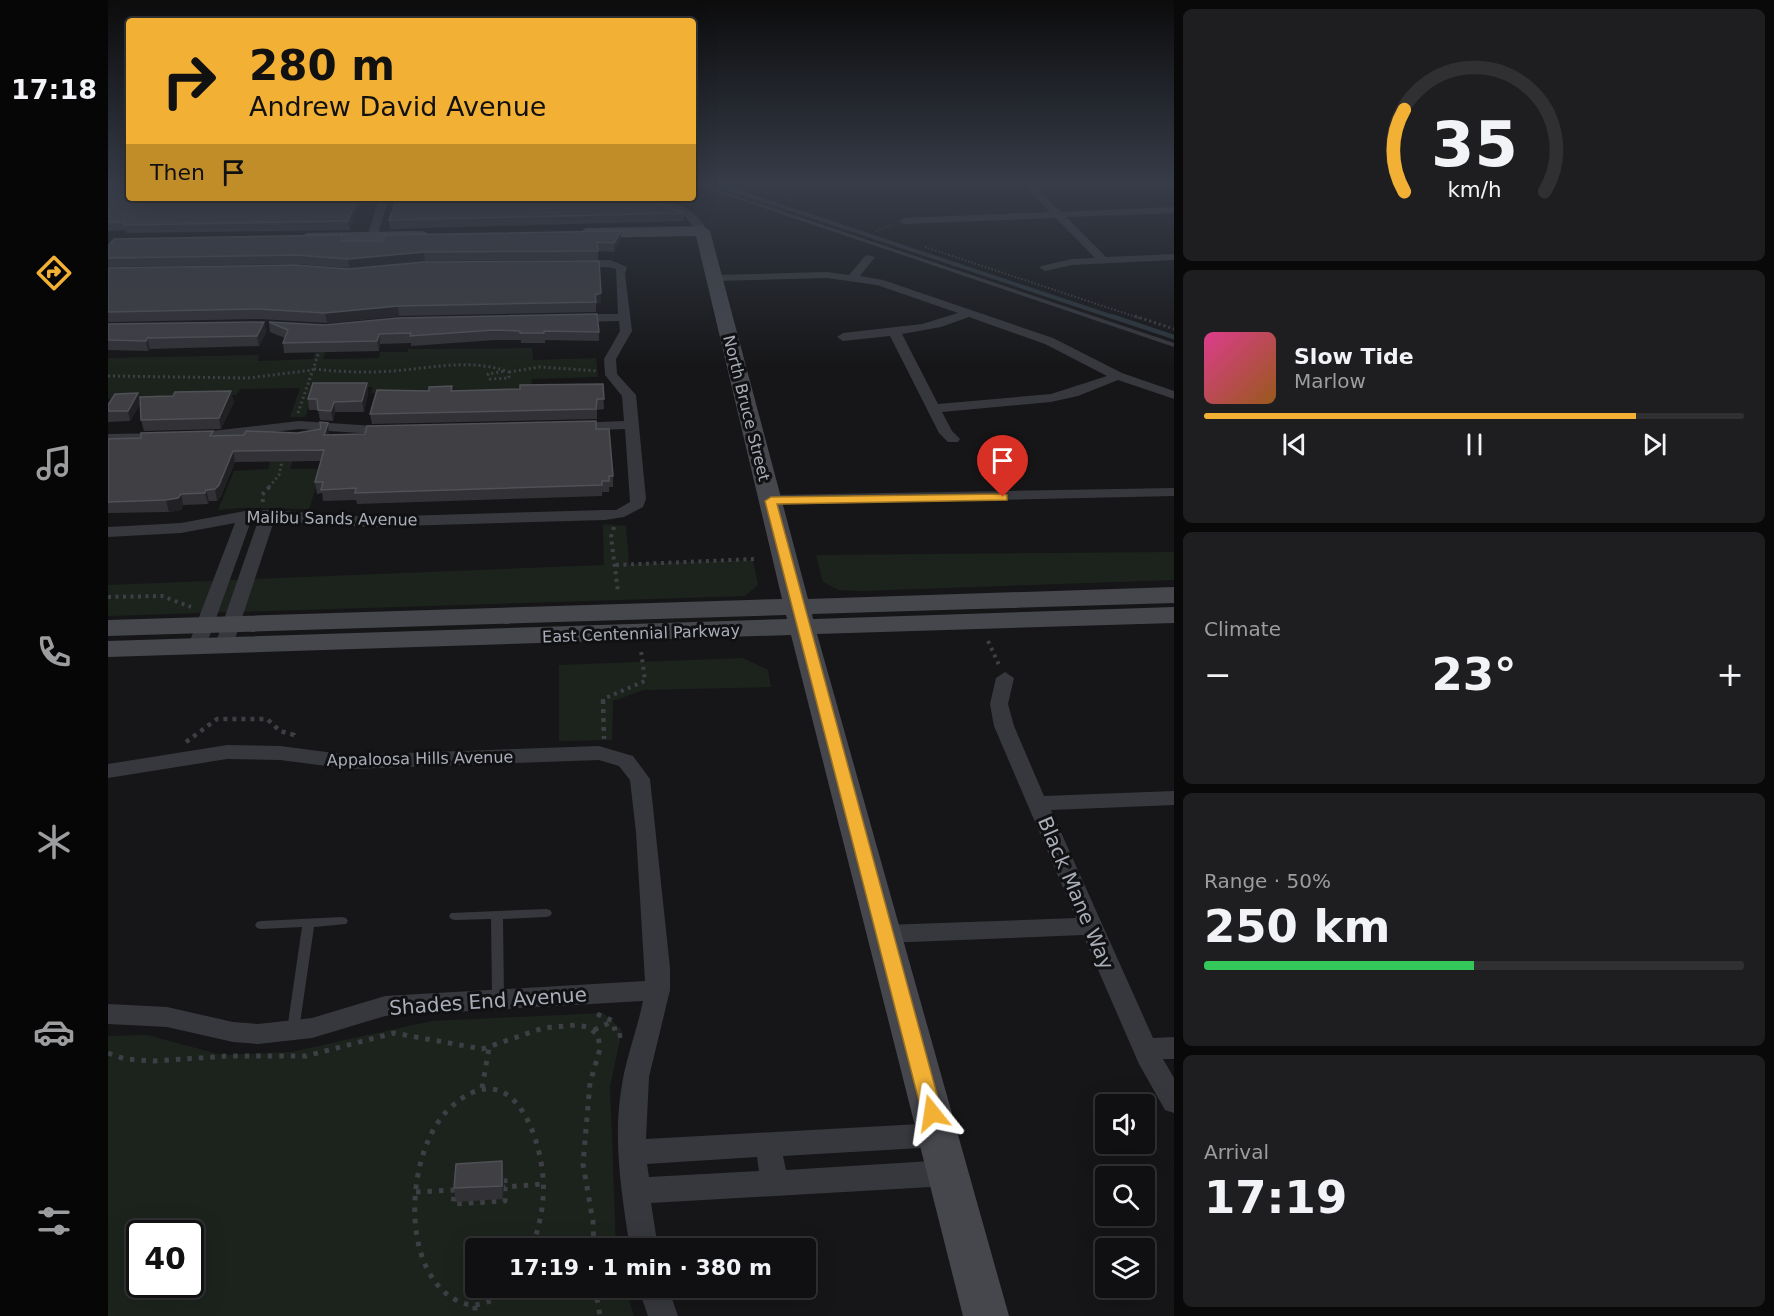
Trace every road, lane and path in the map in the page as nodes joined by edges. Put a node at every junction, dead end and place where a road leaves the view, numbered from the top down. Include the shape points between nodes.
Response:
1 (705, 244) edge
2 (876, 244) edge
3 (1088, 244) edge
4 (921, 246) dead end
5 (870, 257) dead end
6 (1174, 257) edge
7 (1103, 260) junction
8 (565, 264) edge
9 (1045, 268) dead end
10 (853, 277) junction
11 (714, 278) junction
12 (969, 313) junction
13 (624, 317) junction
14 (566, 318) edge
15 (1174, 329) edge
16 (895, 333) junction
17 (843, 337) dead end
18 (324, 339) edge
19 (1174, 345) edge
20 (313, 370) junction
21 (610, 370) junction
22 (508, 371) junction
23 (108, 376) edge
24 (1117, 376) junction
25 (1174, 395) edge
26 (934, 408) junction
27 (294, 425) junction
28 (632, 425) junction
29 (561, 427) edge
30 (409, 430) edge
31 (108, 438) edge
32 (953, 439) dead end
33 (1174, 492) edge
34 (771, 501) junction
35 (613, 514) junction
36 (258, 515) junction
37 (108, 532) edge
38 (754, 559) dead end
39 (616, 565) junction
40 (618, 592) dead end
41 (1174, 595) edge
42 (108, 597) edge
43 (1174, 615) edge
44 (799, 617) junction
45 (199, 627) junction
46 (108, 628) edge
47 (227, 634) junction
48 (988, 641) dead end
49 (108, 649) edge
50 (641, 651) dead end
51 (1005, 678) joint
52 (293, 755) junction
53 (616, 757) junction
54 (175, 760) junction
55 (108, 771) edge
56 (1174, 798) edge
57 (1037, 802) junction
58 (546, 913) dead end
59 (497, 915) junction
60 (455, 916) dead end
61 (342, 921) dead end
62 (309, 922) junction
63 (261, 925) dead end
64 (1091, 926) junction
65 (885, 934) junction
66 (658, 990) junction
67 (597, 993) junction
68 (498, 998) junction
69 (108, 1014) edge
70 (613, 1021) junction
71 (594, 1030) junction
72 (293, 1032) junction
73 (648, 1034) junction
74 (489, 1048) junction
75 (1174, 1048) edge
76 (1145, 1049) junction
77 (108, 1053) edge
78 (482, 1088) junction
79 (1174, 1102) edge
80 (938, 1136) junction
81 (768, 1146) junction
82 (635, 1152) junction
83 (495, 1173) edge
84 (948, 1173) junction
85 (775, 1182) junction
86 (543, 1185) junction
87 (505, 1187) junction
88 (637, 1191) junction
89 (416, 1192) junction
90 (535, 1238) edge
91 (594, 1238) edge
92 (643, 1238) edge
93 (495, 1298) edge
94 (597, 1298) edge
95 (657, 1298) edge
96 (476, 1306) junction
97 (475, 1316) edge
98 (600, 1316) edge
99 (663, 1316) edge
100 (986, 1316) edge

1 - 11 street, North Bruce Street
2 - 19 lane
3 - 7 street
4 - 15 path
5 - 10 street
6 - 7 street
7 - 9 street
8 - 13 street via 622,267
10 - 11 street
10 - 12 street via 893,286
11 - 34 street, North Bruce Street
12 - 16 street via 934,326
12 - 24 street via 1049,341
13 - 14 street
13 - 21 street via 626,331 610,359
16 - 17 street
16 - 26 street
18 - 20 path
20 - 22 path via 376,372 458,364
20 - 23 path via 248,378
20 - 27 path
21 - 22 path via 540,367
21 - 28 street via 629,395
22 - 22 path via 511,375 506,380 488,377 492,372
24 - 25 street
24 - 26 street via 1062,398
26 - 32 street
27 - 30 street via 361,431
27 - 31 street via 213,436
27 - 36 path via 279,475 262,495 264,506
28 - 29 street
28 - 35 street, Malibu Sands Avenue via 638,504
33 - 34 street
34 - 44 street, North Bruce Street
35 - 36 street, Malibu Sands Avenue via 368,522
35 - 39 path via 616,524 611,537
36 - 37 street, Malibu Sands Avenue via 181,528
36 - 45 street
36 - 47 street
38 - 39 path
39 - 40 path
41 - 44 street, East Centennial Parkway
42 - 45 path via 177,597
43 - 44 street, East Centennial Parkway
44 - 47 street, East Centennial Parkway
44 - 65 street, North Bruce Street
45 - 46 street, East Centennial Parkway
45 - 47 street, East Centennial Parkway
45 - 49 street, East Centennial Parkway
48 - 51 path
50 - 53 path via 645,681 610,695 601,704
51 - 57 street, Black Mane Way via 1000,714
52 - 53 street, Appaloosa Hills Avenue via 350,762
52 - 54 street, Appaloosa Hills Avenue via 227,752
52 - 54 path via 294,735 280,731 267,719 217,719 172,747
53 - 66 street via 640,779
54 - 55 street, Appaloosa Hills Avenue
56 - 57 street
57 - 64 street, Black Mane Way
58 - 59 lane
59 - 60 lane
59 - 68 lane
61 - 62 lane
62 - 63 lane
62 - 72 lane
64 - 65 street
64 - 76 street, Black Mane Way
65 - 80 street, North Bruce Street
66 - 67 street, Shades End Avenue
66 - 73 street
67 - 68 street, Shades End Avenue
67 - 70 path via 597,1015
68 - 72 street, Shades End Avenue via 385,1006
69 - 72 street, Shades End Avenue via 166,1017 233,1032
70 - 71 path
70 - 73 path via 616,1036
71 - 74 path via 576,1025 543,1028
71 - 91 path via 600,1049 590,1083 583,1164
73 - 82 street via 635,1079
74 - 77 path via 472,1049 394,1032 306,1056 154,1061
74 - 78 path
75 - 76 street
76 - 79 street, Black Mane Way
78 - 86 path via 504,1090 521,1107 541,1157
78 - 89 path via 456,1100 435,1126 421,1163
80 - 81 street
80 - 84 street, North Bruce Street
81 - 82 street
81 - 85 street
82 - 88 street
83 - 87 path via 505,1173
84 - 85 street
84 - 100 street, North Bruce Street
85 - 88 street
86 - 87 path
86 - 90 path
87 - 89 path via 505,1201 453,1204 455,1186
88 - 92 street
89 - 96 path via 417,1236 425,1268 442,1293
93 - 96 path
94 - 98 path
95 - 99 street
96 - 97 path

